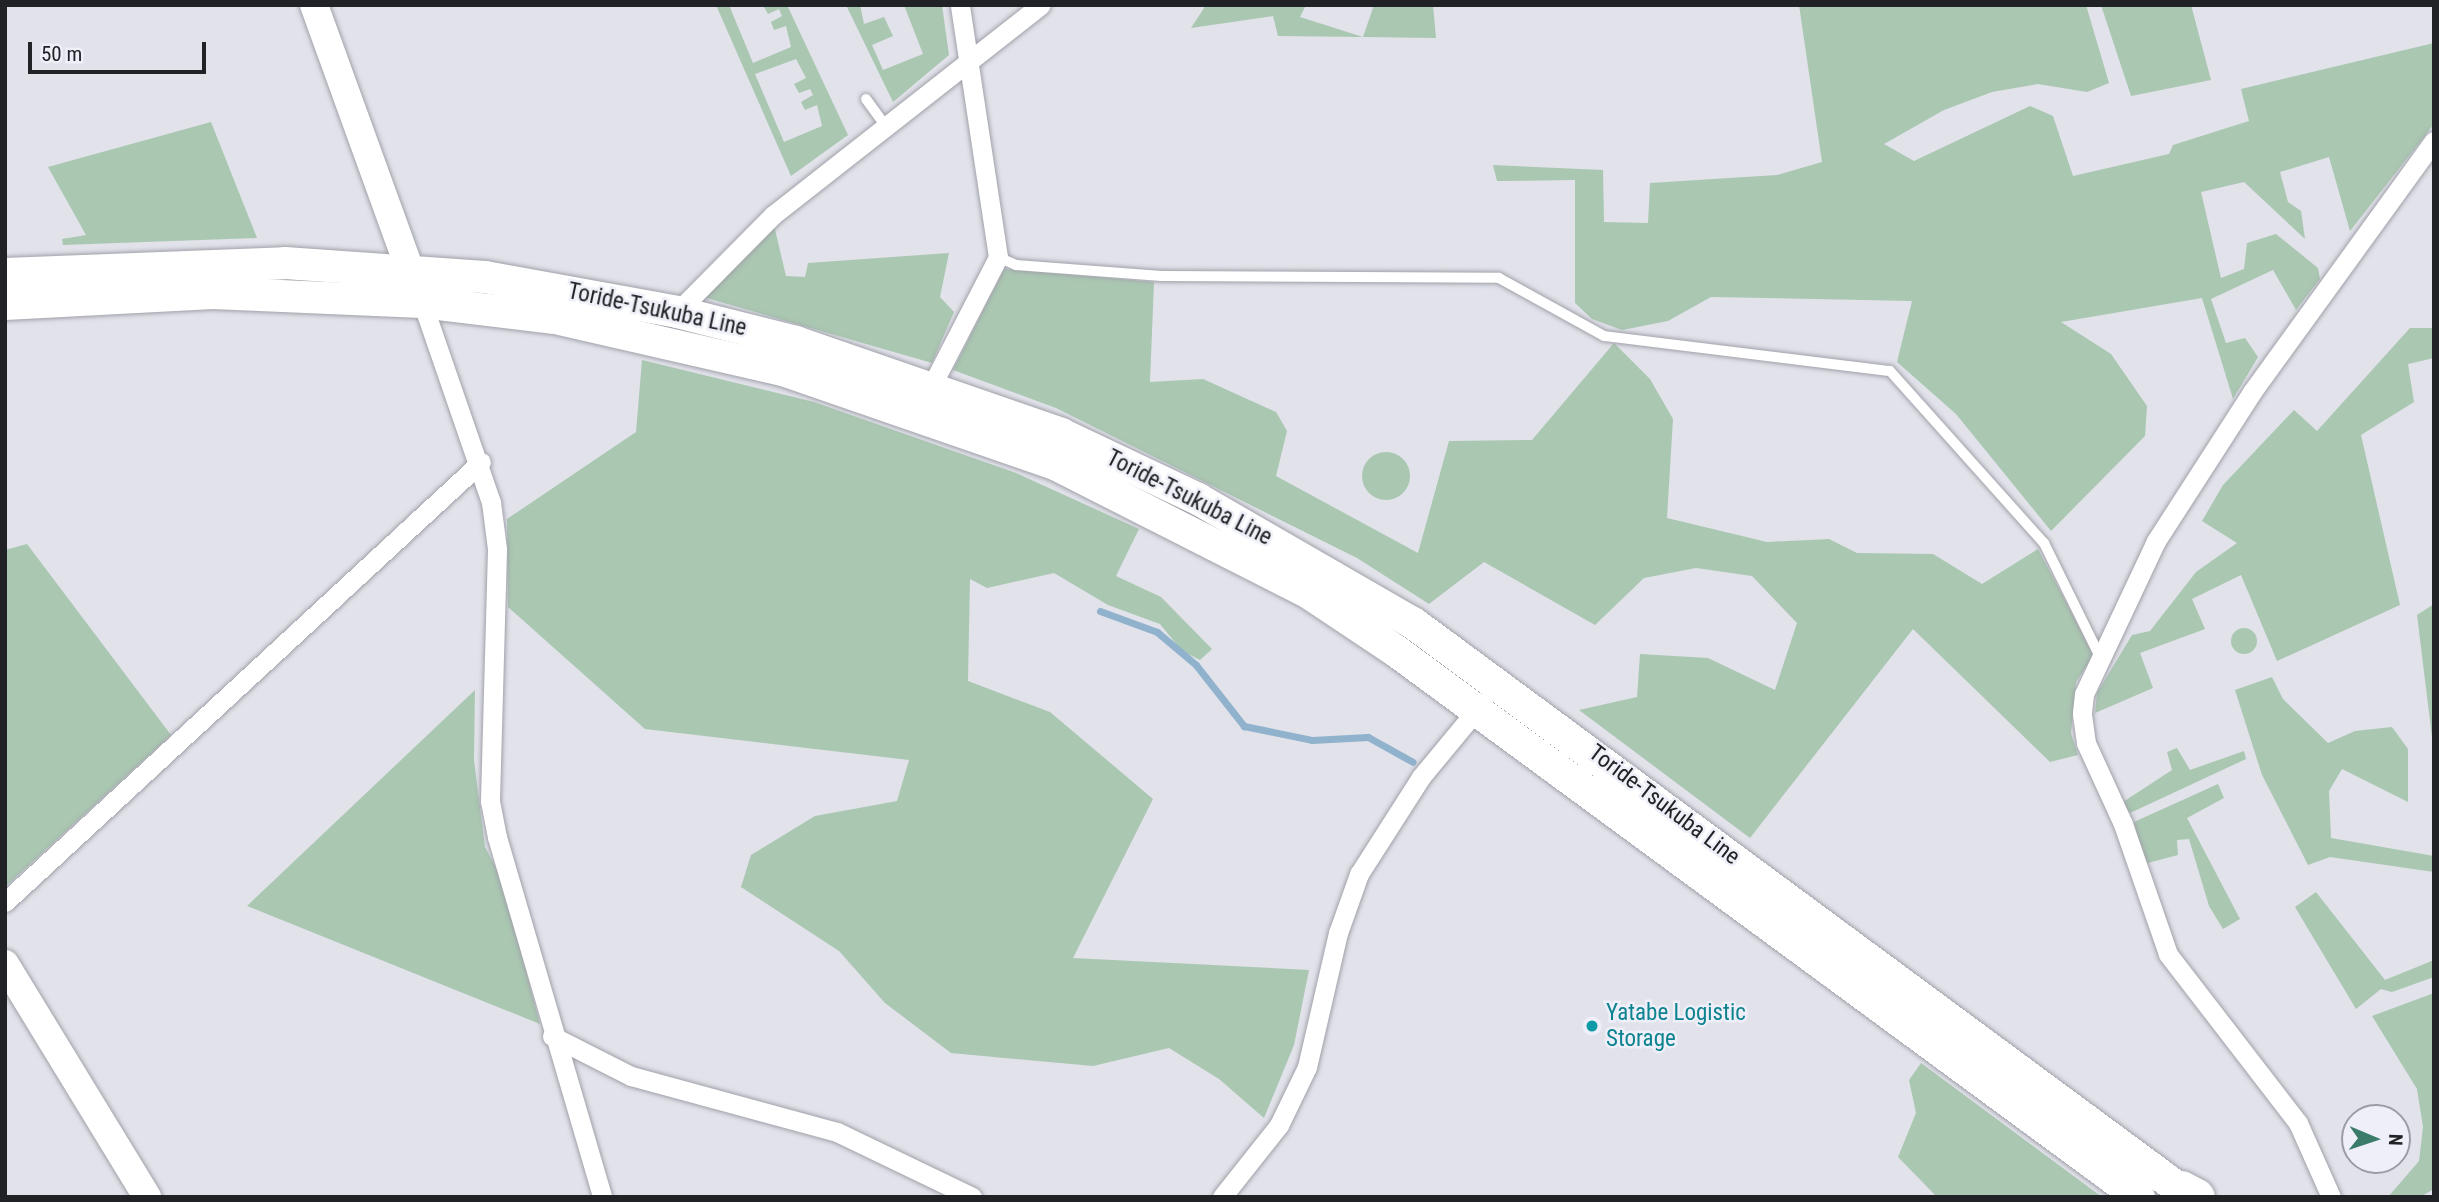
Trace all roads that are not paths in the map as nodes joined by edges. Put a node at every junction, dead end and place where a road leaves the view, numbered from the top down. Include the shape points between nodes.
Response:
1 (314, 5) edge
2 (960, 5) edge
3 (1041, 5) edge
4 (971, 57) junction
5 (866, 99) dead end
6 (887, 128) junction
7 (2434, 141) edge
8 (998, 257) junction
9 (411, 271) junction
10 (5, 274) edge
11 (422, 302) junction
12 (5, 304) edge
13 (677, 312) junction
14 (932, 385) junction
15 (481, 462) junction
16 (2102, 662) junction
17 (1497, 681) junction
18 (1478, 708) junction
19 (5, 902) edge
20 (5, 964) edge
21 (552, 1036) junction
22 (2189, 1194) edge
23 (148, 1197) edge
24 (603, 1197) edge
25 (972, 1197) edge
26 (1222, 1197) edge
27 (2139, 1197) edge
28 (2331, 1197) edge

1 - 9 street
2 - 4 street
3 - 4 street
4 - 6 street
4 - 8 street
5 - 6 lane
6 - 13 street via 772,215
7 - 16 street via 2252,392 2163,530
8 - 14 street
8 - 16 lane via 1016,265 1162,276 1499,278 1604,337 1890,371 2044,543
9 - 10 main road, Toride-Tsukuba Line via 215,263
9 - 11 street
9 - 13 main road, Toride-Tsukuba Line via 485,277
11 - 12 main road, Toride-Tsukuba Line via 201,293
11 - 15 street
11 - 18 main road, Toride-Tsukuba Line via 669,341 913,411 1055,464 1309,593
13 - 14 main road, Toride-Tsukuba Line
14 - 17 main road, Toride-Tsukuba Line via 1061,434 1198,499 1322,567
15 - 19 street
15 - 21 street via 497,549 490,801
16 - 28 street via 2084,694 2086,743 2123,824 2149,914 2168,954 2298,1123
17 - 18 street
17 - 22 main road, Toride-Tsukuba Line
18 - 26 street via 1421,777 1359,874 1338,933 1307,1068 1279,1125
18 - 27 main road, Toride-Tsukuba Line
20 - 23 street
21 - 24 street
21 - 25 street via 631,1076 860,1141

